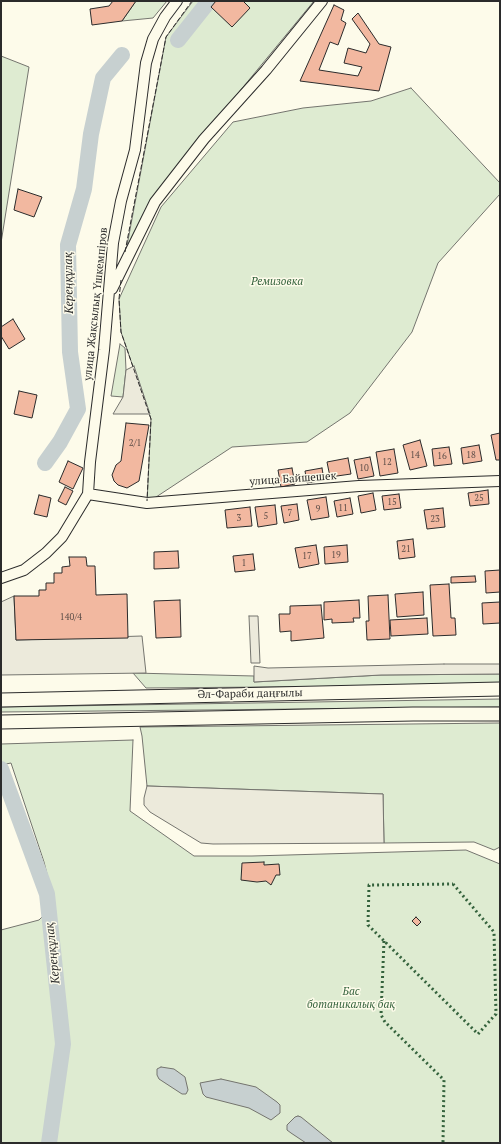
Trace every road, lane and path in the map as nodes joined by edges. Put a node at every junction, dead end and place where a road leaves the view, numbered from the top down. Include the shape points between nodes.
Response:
1 (177, 1) edge
2 (322, 1) edge
3 (109, 295) junction
4 (500, 481) edge
5 (88, 494) junction
6 (1, 578) edge
7 (500, 689) edge
8 (1, 700) edge
9 (500, 714) edge
10 (1, 722) edge

1 - 3 street, улица Жақсылық Үшкемпіров via 153,39 146,63 135,150 113,243
2 - 3 street via 266,70 204,139 154,202
3 - 5 street, улица Жақсылық Үшкемпіров
4 - 5 street, улица Байшешек via 359,486 147,503
5 - 6 street, улица Жақсылық Үшкемпіров via 62,537 46,553 24,570
7 - 8 main road, Әл-Фараби даңғылы
9 - 10 main road, Әл-Фараби даңғылы

